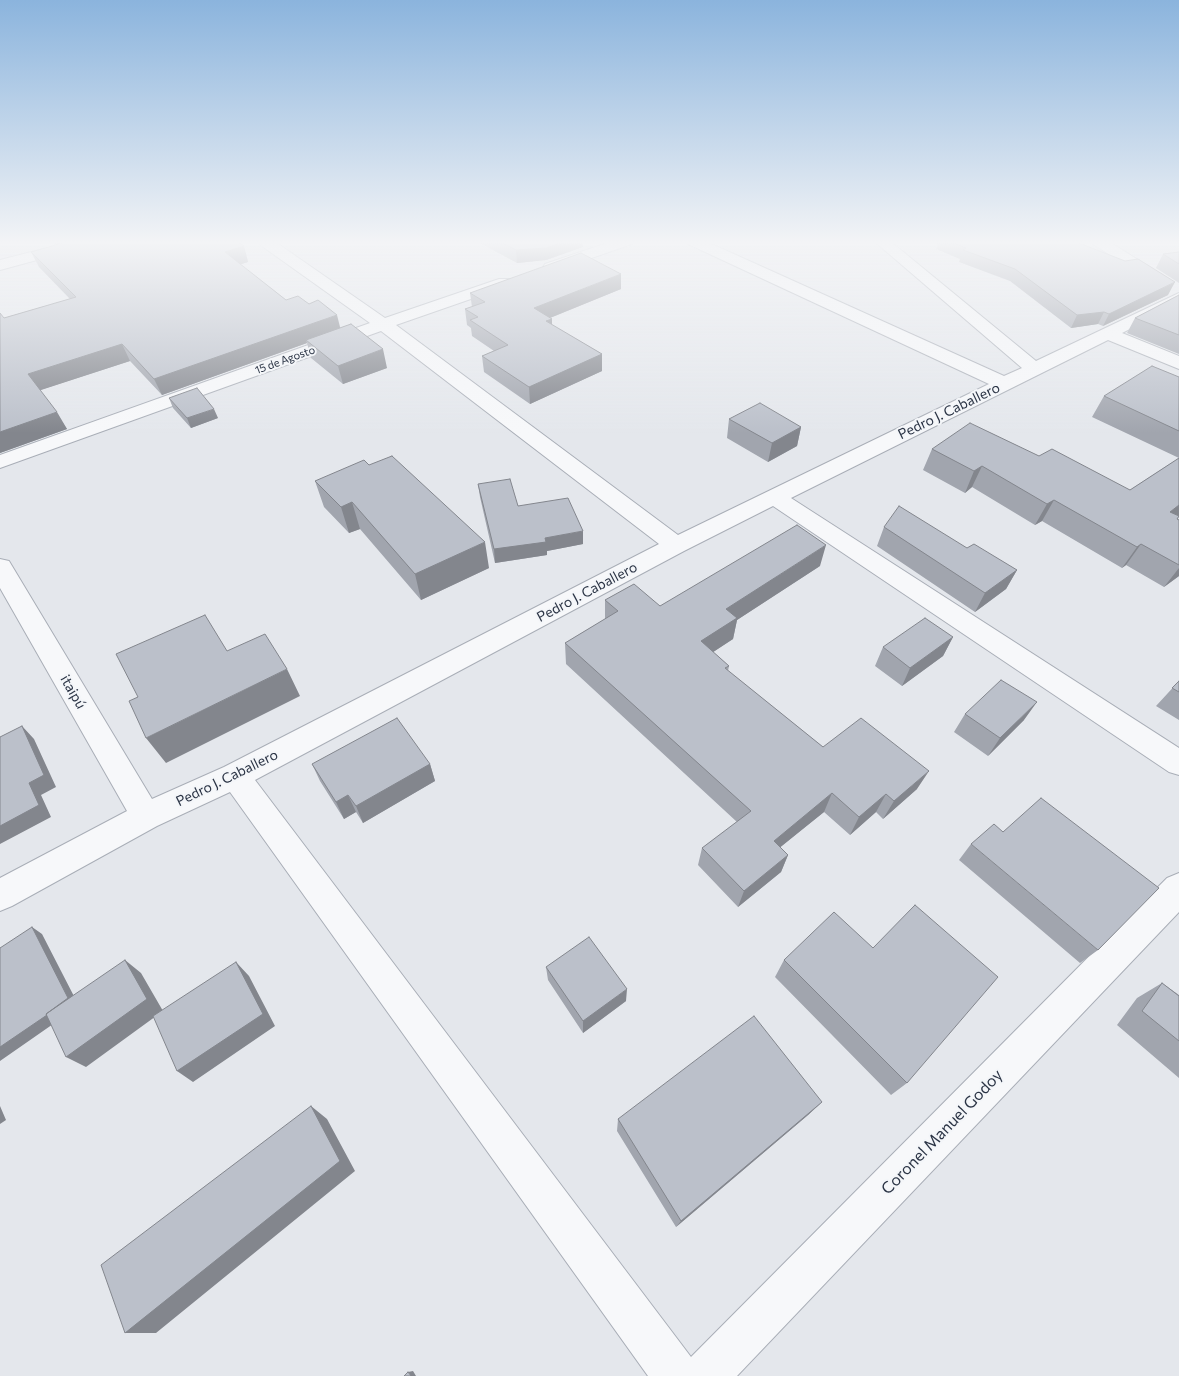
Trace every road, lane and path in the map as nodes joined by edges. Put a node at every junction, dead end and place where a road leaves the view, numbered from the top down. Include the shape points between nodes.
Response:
1 (356, 305) edge
2 (438, 305) edge
3 (833, 305) edge
4 (958, 305) edge
5 (1164, 305) edge
6 (383, 324) junction
7 (1108, 333) junction
8 (1179, 363) edge
9 (1034, 369) junction
10 (1005, 384) junction
11 (0, 462) edge
12 (774, 496) junction
13 (676, 545) junction
14 (0, 567) edge
15 (1179, 763) edge
16 (235, 776) junction
17 (146, 816) junction
18 (1179, 889) edge
19 (0, 895) edge
20 (676, 1376) edge
21 (704, 1376) edge

1 - 6 street
2 - 6 street, 15 de Agosto
3 - 10 street
4 - 9 street
5 - 7 street, Pedro J. Caballero
6 - 11 street, 15 de Agosto
6 - 13 street
7 - 8 street
7 - 9 street, Pedro J. Caballero
9 - 10 street, Pedro J. Caballero
10 - 12 street, Pedro J. Caballero
12 - 13 street, Pedro J. Caballero
12 - 15 street
13 - 16 street, Pedro J. Caballero
14 - 17 street, itaipú
16 - 17 street, Pedro J. Caballero
16 - 20 street
17 - 19 street, Pedro J. Caballero
18 - 21 street, Coronel Manuel Godoy

